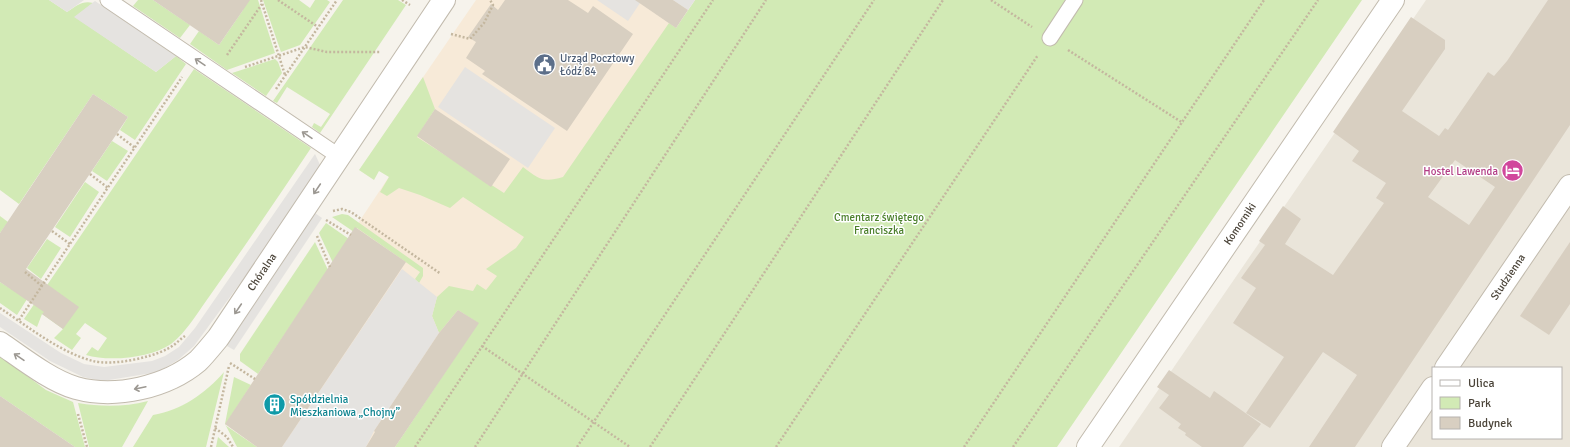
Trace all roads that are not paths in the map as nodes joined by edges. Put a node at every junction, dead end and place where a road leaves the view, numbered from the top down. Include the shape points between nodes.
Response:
1 (108, 0) edge
2 (444, 0) edge
3 (1075, 0) edge
4 (1393, 0) edge
5 (1050, 38) road end
6 (340, 157) junction
7 (1570, 186) edge
8 (0, 343) edge
9 (1447, 367) edge
10 (1432, 389) edge
11 (1088, 447) edge
12 (1393, 447) edge

6 -> 1 lane
2 - 6 street, Chóralna
3 - 5 lane
4 - 11 street, Komorniki
6 -> 8 street, Chóralna via 215,342 198,361 177,375 151,385 102,393 75,388 41,371
7 - 9 street, Studzienna
10 - 12 street

